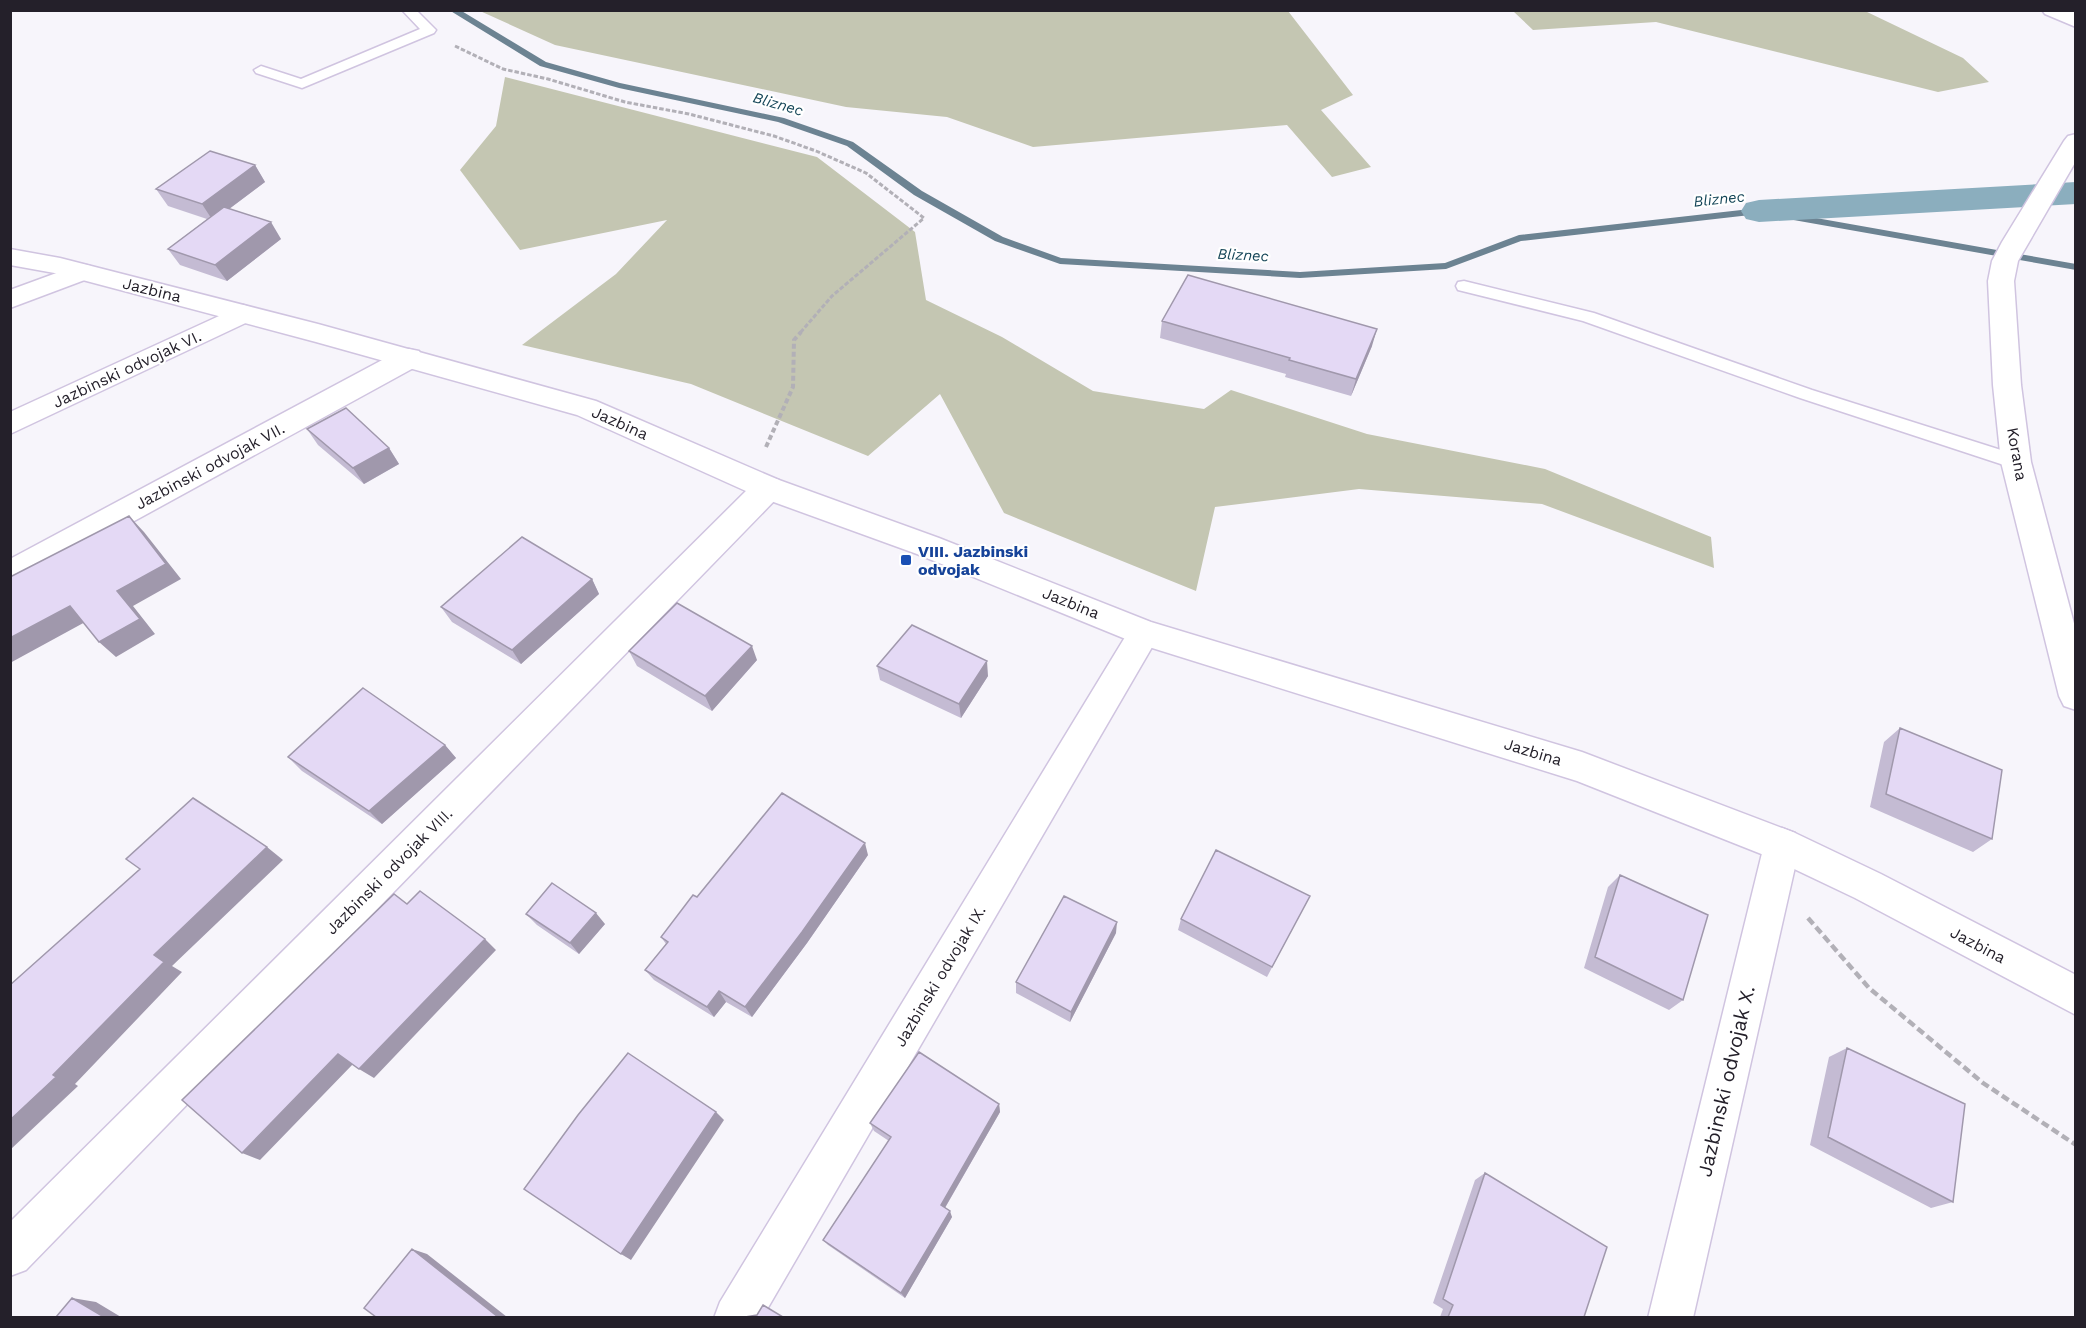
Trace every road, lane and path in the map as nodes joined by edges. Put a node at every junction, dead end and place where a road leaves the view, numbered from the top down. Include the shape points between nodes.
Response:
1 (408, 10) edge
2 (2052, 10) edge
3 (2076, 21) edge
4 (429, 30) junction
5 (261, 70) dead end
6 (2076, 141) edge
7 (10, 257) edge
8 (81, 272) junction
9 (1464, 286) dead end
10 (10, 300) edge
11 (243, 314) junction
12 (409, 358) junction
13 (10, 424) edge
14 (763, 451) dead end
15 (2016, 462) junction
16 (768, 488) junction
17 (10, 574) edge
18 (1144, 633) junction
19 (2076, 696) edge
20 (1782, 846) junction
21 (1804, 913) dead end
22 (2076, 996) edge
23 (2076, 1145) edge
24 (10, 1254) edge
25 (736, 1317) edge
26 (1670, 1317) edge

1 - 4 lane
2 - 3 street
4 - 5 lane via 302,84
4 - 14 path via 503,69 774,136 816,151 866,173 924,218 832,296 794,340 793,387
6 - 15 street, Korana via 2010,252 2001,281
7 - 8 street, Jazbina
8 - 10 street
8 - 11 street, Jazbina
9 - 15 lane via 1588,317
11 - 12 street, Jazbina
11 - 13 street, Jazbinski odvojak VI.
12 - 16 street, Jazbina via 586,408
12 - 17 street, Jazbinski odvojak VII.
15 - 19 street, Korana
16 - 18 street, Jazbina via 928,546
16 - 24 street, Jazbinski odvojak VIII.
18 - 20 street, Jazbina via 1582,767
18 - 25 street, Jazbinski odvojak IX.
20 - 22 street, Jazbina via 1868,886
20 - 26 street, Jazbinski odvojak X.
21 - 23 path via 1869,988 1983,1083

